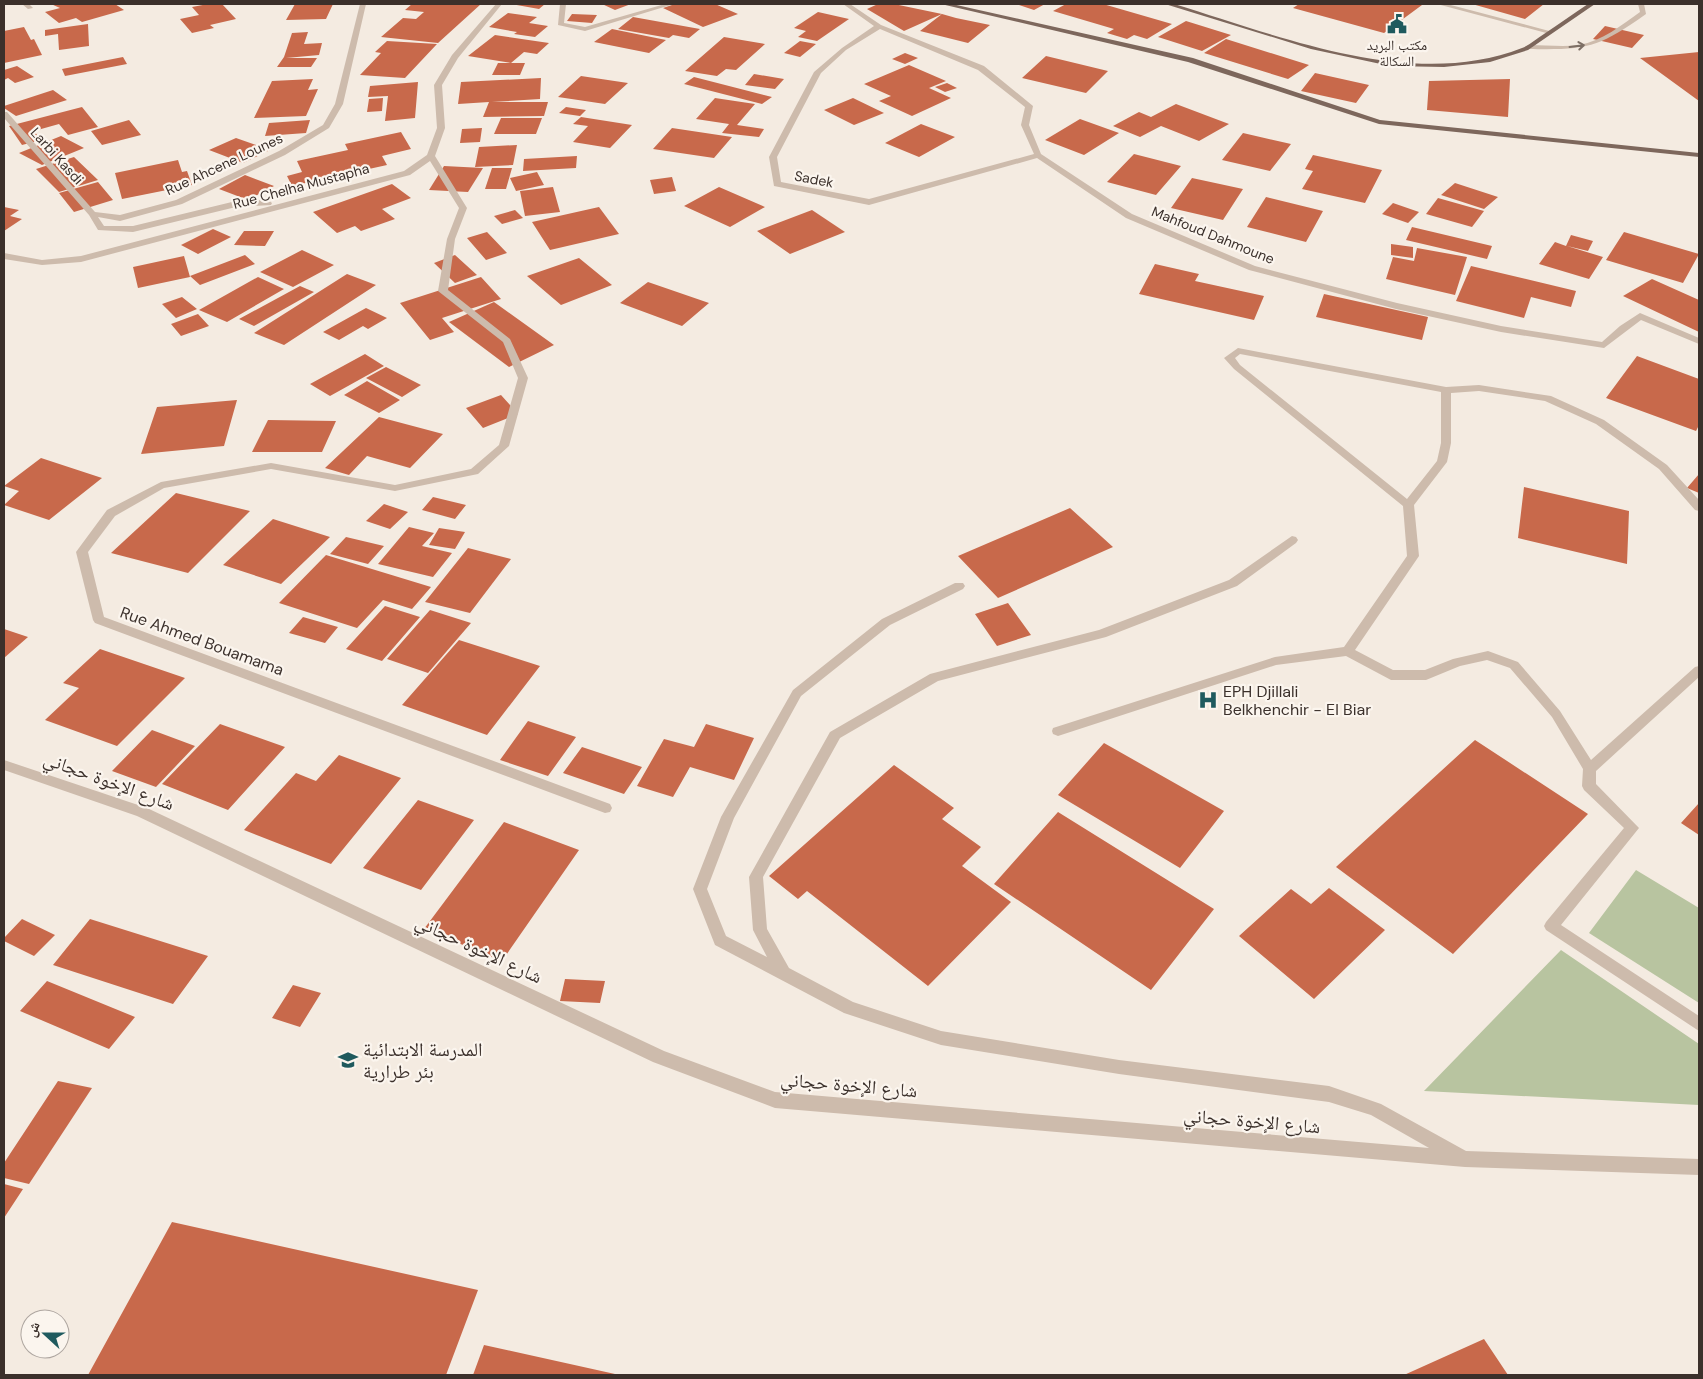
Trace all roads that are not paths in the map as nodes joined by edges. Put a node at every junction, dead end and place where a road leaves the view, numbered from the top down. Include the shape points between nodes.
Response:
1 (363, 4) edge
2 (498, 4) edge
3 (564, 4) edge
4 (671, 4) edge
5 (846, 4) edge
6 (944, 4) edge
7 (1168, 4) edge
8 (1440, 4) edge
9 (1592, 4) edge
10 (1640, 4) edge
11 (878, 26) junction
12 (1550, 32) junction
13 (1528, 47) junction
14 (4, 114) edge
15 (1699, 155) edge
16 (431, 156) junction
17 (1038, 156) junction
18 (292, 202) junction
19 (92, 214) junction
20 (4, 256) edge
21 (1699, 341) edge
22 (1446, 390) junction
23 (1408, 506) junction
24 (1699, 507) edge
25 (1292, 540) dead end
26 (959, 586) dead end
27 (1348, 651) junction
28 (1699, 670) edge
29 (1058, 731) dead end
30 (4, 765) edge
31 (1590, 769) junction
32 (604, 808) dead end
33 (784, 973) junction
34 (1699, 1024) edge
35 (1465, 1160) junction
36 (1699, 1167) edge

1 - 19 street, Rue Ahcene Lounes via 339,104 326,126 282,153 179,202 120,218
2 - 16 street via 455,57 438,85 441,128
3 - 4 street via 560,24 585,29
5 - 11 street
6 - 15 main road via 1190,60 1379,122
7 - 13 main road via 1310,47 1390,64 1444,65 1490,60
8 - 12 street
9 - 12 main road
13 -> 10 street via 1566,48 1592,44 1644,13
11 - 17 street via 981,68 1029,106 1025,124
11 - 17 street, Sadek via 818,72 773,156 777,184 869,202
12 - 13 main road
14 - 19 street, Larbi Kasdi
16 - 18 street, Rue Chelha Mustapha via 406,173
16 - 32 street, Rue Ahmed Bouamama via 463,208 451,239 443,291 507,341 523,378 504,446 474,472 395,488 271,466 161,485 111,513 82,552 91,591 100,620
17 - 21 street, Mahfoud Dahmoune via 1129,216 1252,268 1396,306 1501,329 1604,345 1640,316
18 - 19 street, Rue Ahcene Lounes via 236,204 133,229 101,228
18 - 20 street, Rue Chelha Mustapha via 81,259 56,263 24,262
22 - 23 street via 1446,443 1442,462
22 - 23 street via 1238,351 1229,358
22 - 24 street via 1479,388 1547,398 1600,422 1663,467
23 - 27 street via 1413,556
25 - 33 street via 1234,583 1102,634 934,677 835,735 756,877 760,930
26 - 33 street via 886,622 797,693 728,817 700,888 720,940
27 - 29 street via 1275,661
27 - 31 street via 1391,675 1426,675 1457,662 1488,656 1514,665 1556,714
28 - 31 street
30 - 35 street, شارع الإخوة حجاني via 142,812 659,1057 775,1100
31 - 34 street via 1589,786 1632,828 1551,926
33 - 35 street via 849,1008 941,1038 1118,1067 1329,1094 1375,1109
35 - 36 street, شارع الإخوة حجاني

